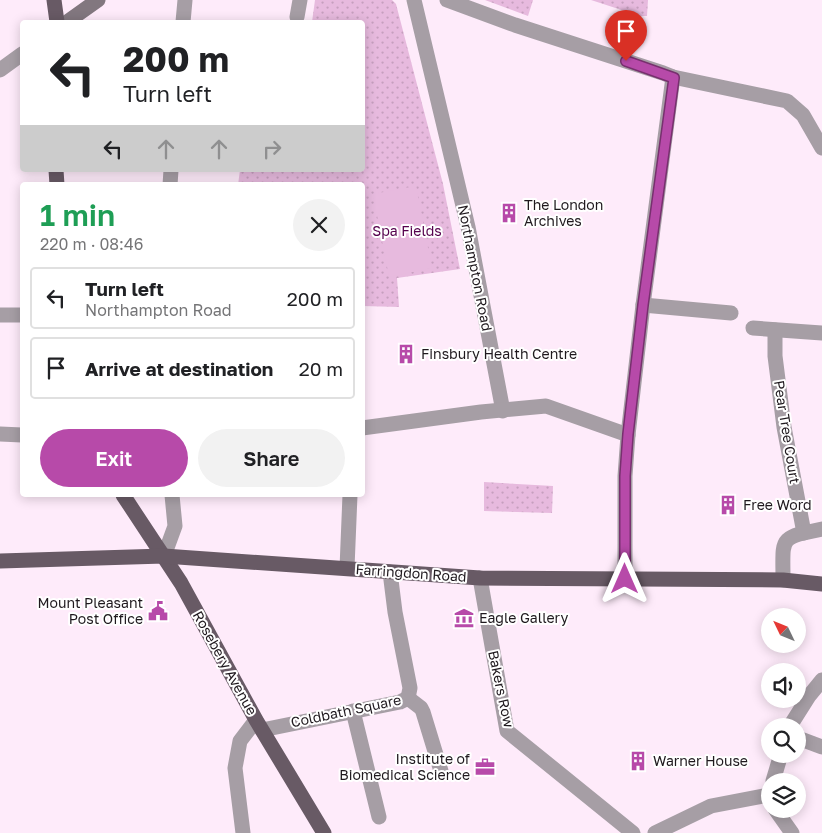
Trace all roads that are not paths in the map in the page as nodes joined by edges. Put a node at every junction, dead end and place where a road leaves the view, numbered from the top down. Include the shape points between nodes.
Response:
1 (54, 0) edge
2 (98, 0) edge
3 (185, 0) edge
4 (300, 0) edge
5 (414, 0) edge
6 (447, 0) edge
7 (297, 17) dead end
8 (57, 20) edge
9 (70, 20) edge
10 (184, 20) edge
11 (20, 55) edge
12 (0, 70) edge
13 (668, 75) junction
14 (822, 148) edge
15 (643, 305) junction
16 (731, 313) dead end
17 (0, 315) edge
18 (20, 315) edge
19 (753, 328) dead end
20 (775, 330) junction
21 (822, 333) edge
22 (502, 411) junction
23 (365, 428) edge
24 (0, 434) edge
25 (628, 434) junction
26 (20, 435) edge
27 (124, 497) edge
28 (172, 497) edge
29 (350, 497) edge
30 (822, 528) edge
31 (804, 532) junction
32 (164, 556) junction
33 (0, 561) edge
34 (347, 568) junction
35 (390, 572) junction
36 (480, 578) junction
37 (625, 579) junction
38 (783, 580) junction
39 (822, 584) edge
40 (822, 680) edge
41 (408, 698) junction
42 (353, 711) junction
43 (795, 718) edge
44 (259, 725) junction
45 (806, 741) edge
46 (822, 747) edge
47 (441, 771) dead end
48 (761, 802) edge
49 (379, 818) dead end
50 (782, 818) edge
51 (243, 833) edge
52 (324, 833) edge
53 (634, 833) edge
54 (655, 833) edge
55 (792, 833) edge

1 - 8 main road
2 - 9 main road
3 - 10 street
4 - 7 street
5 - 22 street, Northampton Road via 468,227
6 - 13 street
11 - 12 street
13 - 14 street via 787,102 803,115
13 - 15 street
15 - 16 street
15 - 25 street
17 - 18 street
19 - 20 street
20 - 21 street
20 - 31 street, Pear Tree Court via 784,427
22 - 23 street
22 - 25 street via 546,406
24 - 26 street
25 - 37 street
27 - 32 main road, Rosebery Avenue
28 - 32 street via 175,526
29 - 34 street
30 - 31 street
31 - 38 street via 786,541 782,551
32 - 33 main road, Farringdon Road
32 - 34 main road, Farringdon Road
32 - 44 main road, Rosebery Avenue
34 - 35 main road, Farringdon Road
35 - 36 main road, Farringdon Road
35 - 41 street via 410,688
36 - 37 main road, Farringdon Road
36 - 53 street, Bakers Row via 507,731
37 - 38 main road, Farringdon Road
38 - 39 main road, Farringdon Road
40 - 43 street
41 - 42 street, Coldbath Square
41 - 47 street, Coldbath Square via 421,708
42 - 44 street, Coldbath Square
42 - 49 street
44 - 51 street via 240,741 235,768
44 - 52 main road, Rosebery Avenue
45 - 46 street
48 - 54 street via 711,806
50 - 55 street

